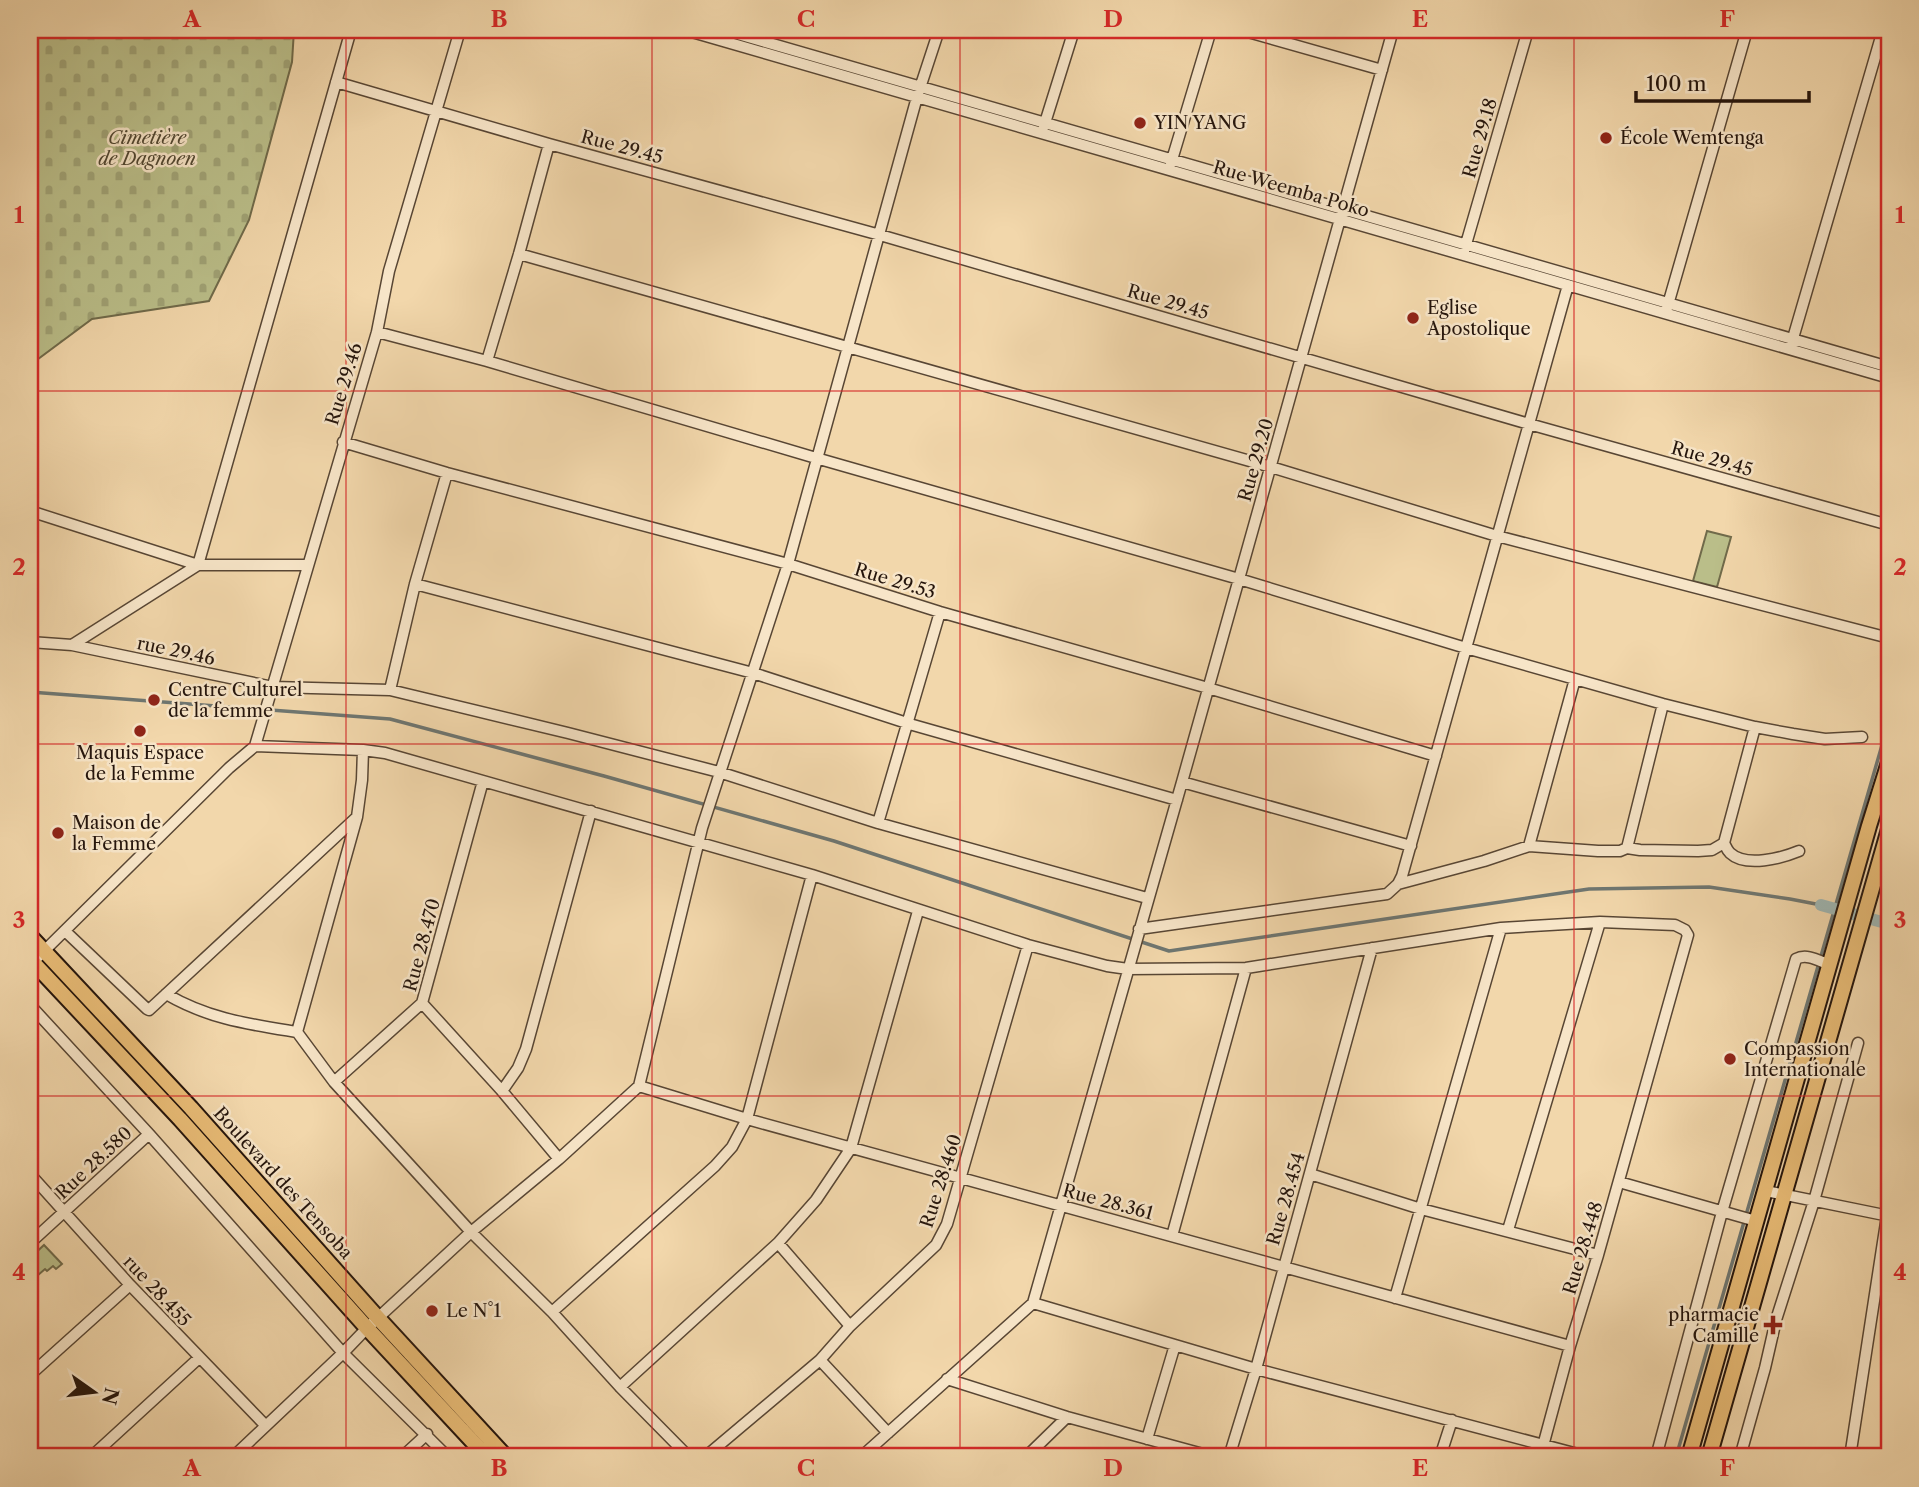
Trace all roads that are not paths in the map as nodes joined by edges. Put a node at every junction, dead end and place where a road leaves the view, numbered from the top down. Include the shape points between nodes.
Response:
1 (351, 30) edge
2 (460, 30) edge
3 (685, 30) edge
4 (724, 30) edge
5 (939, 30) edge
6 (1073, 30) edge
7 (1212, 30) edge
8 (1241, 30) edge
9 (1393, 30) edge
10 (1528, 30) edge
11 (1747, 30) edge
12 (1883, 30) edge
13 (752, 39) edge
14 (1382, 70) junction
15 (336, 82) junction
16 (919, 92) junction
17 (436, 111) junction
18 (1044, 128) junction
19 (549, 144) junction
20 (1171, 165) junction
21 (1342, 214) junction
22 (880, 235) junction
23 (1464, 250) junction
24 (519, 254) junction
25 (1567, 285) junction
26 (1667, 308) junction
27 (377, 332) junction
28 (1791, 344) junction
29 (848, 347) junction
30 (1301, 357) junction
31 (487, 361) junction
32 (1889, 367) edge
33 (1889, 378) edge
34 (1529, 424) junction
35 (343, 442) junction
36 (816, 458) junction
37 (1271, 467) junction
38 (447, 472) junction
39 (30, 511) edge
40 (1889, 525) edge
41 (1497, 536) junction
42 (788, 564) junction
43 (198, 565) junction
44 (308, 565) junction
45 (1239, 579) junction
46 (415, 584) junction
47 (940, 611) junction
48 (1889, 638) edge
49 (30, 642) edge
50 (72, 645) junction
51 (1465, 648) junction
52 (753, 674) junction
53 (1575, 679) junction
54 (273, 687) junction
55 (1209, 688) junction
56 (390, 690) junction
57 (1663, 704) junction
58 (908, 723) junction
59 (1755, 727) junction
60 (1862, 737) dead end
61 (255, 746) junction
62 (363, 750) junction
63 (1436, 756) junction
64 (1889, 762) edge
65 (718, 776) junction
66 (483, 781) junction
67 (1182, 782) junction
68 (1177, 800) junction
69 (591, 811) junction
70 (357, 817) junction
71 (878, 823) junction
72 (1889, 829) edge
73 (699, 843) junction
74 (1724, 843) junction
75 (1410, 846) junction
76 (1529, 846) junction
77 (1627, 848) junction
78 (1799, 851) dead end
79 (812, 875) junction
80 (1398, 884) junction
81 (1147, 898) junction
82 (918, 911) junction
83 (1600, 922) junction
84 (1501, 928) junction
85 (1139, 930) junction
86 (65, 931) junction
87 (30, 936) edge
88 (1028, 945) junction
89 (1372, 948) junction
90 (44, 952) junction
91 (31, 961) edge
92 (1830, 965) junction
93 (1246, 968) junction
94 (1128, 970) junction
95 (166, 994) junction
96 (422, 1003) junction
97 (30, 1004) edge
98 (297, 1032) junction
99 (1858, 1043) dead end
100 (334, 1082) junction
101 (639, 1086) junction
102 (502, 1091) junction
103 (747, 1119) junction
104 (149, 1134) junction
105 (851, 1148) junction
106 (559, 1159) junction
107 (30, 1174) edge
108 (1310, 1174) junction
109 (960, 1177) junction
110 (1619, 1182) junction
111 (1766, 1191) junction
112 (1784, 1195) junction
113 (1814, 1201) junction
114 (1060, 1206) junction
115 (1421, 1209) junction
116 (1722, 1212) junction
117 (64, 1213) junction
118 (1888, 1216) edge
119 (1756, 1221) junction
120 (1508, 1230) junction
121 (471, 1232) junction
122 (1172, 1236) junction
123 (30, 1243) edge
124 (778, 1243) junction
125 (1598, 1255) junction
126 (1283, 1268) junction
127 (130, 1285) junction
128 (1395, 1298) junction
129 (1032, 1303) junction
130 (552, 1312) junction
131 (372, 1323) junction
132 (850, 1326) junction
133 (1175, 1345) junction
134 (1570, 1346) junction
135 (343, 1353) junction
136 (199, 1358) junction
137 (820, 1360) junction
138 (1256, 1369) junction
139 (30, 1375) edge
140 (947, 1379) junction
141 (620, 1387) junction
142 (1067, 1418) junction
143 (1452, 1420) junction
144 (265, 1425) junction
145 (888, 1433) junction
146 (427, 1434) junction
147 (1147, 1439) junction
148 (1543, 1446) junction
149 (91, 1457) edge
150 (233, 1457) edge
151 (402, 1457) edge
152 (448, 1457) edge
153 (487, 1457) edge
154 (506, 1457) edge
155 (690, 1457) edge
156 (705, 1457) edge
157 (861, 1457) edge
158 (1026, 1457) edge
159 (1214, 1457) edge
160 (1229, 1457) edge
161 (1440, 1457) edge
162 (1539, 1457) edge
163 (1589, 1457) edge
164 (1656, 1457) edge
165 (1689, 1457) edge
166 (1709, 1457) edge
167 (1740, 1457) edge
168 (1850, 1457) edge

1 - 15 street
2 - 17 street, Rue 29.46
3 - 13 street, Rue Weemba Poko
4 - 13 street, Rue Weemba Poko
5 - 16 street
6 - 18 street
7 - 20 street
8 - 14 street
9 - 14 street, Rue 29.20
10 - 23 street, Rue 29.18
11 - 26 street
12 - 28 street
13 - 16 street, Rue Weemba Poko
14 - 21 street, Rue 29.20
15 - 17 street, Rue 29.45
15 - 43 street
16 - 18 street, Rue Weemba Poko
16 - 22 street
17 - 19 street, Rue 29.45
17 - 27 street, Rue 29.46 via 389,271
18 - 20 street, Rue Weemba Poko
19 - 22 street, Rue 29.45
19 - 24 street
20 - 21 street, Rue Weemba Poko
21 - 23 street, Rue Weemba Poko
21 - 30 street, Rue 29.20
22 - 29 street
22 - 30 street, Rue 29.45
23 - 25 street, Rue Weemba Poko
23 - 26 street, Rue Weemba Poko
24 - 29 street
24 - 31 street
25 - 26 street, Rue Weemba Poko
25 - 34 street
26 - 28 street, Rue Weemba Poko
27 - 31 street
27 - 35 street, Rue 29.46
28 - 32 street, Rue Weemba Poko
28 - 33 street, Rue Weemba Poko
29 - 36 street
29 - 37 street
30 - 34 street, Rue 29.45
30 - 37 street, Rue 29.20
31 - 36 street
34 - 40 street, Rue 29.45
34 - 41 street
35 - 38 street, Rue 29.53
35 - 44 street, Rue 29.46
36 - 42 street
36 - 45 street
37 - 41 street
37 - 45 street, Rue 29.20
38 - 42 street, Rue 29.53
38 - 46 street
39 - 43 street
41 - 48 street
41 - 51 street
42 - 47 street, Rue 29.53
42 - 52 street
43 - 44 street
43 - 50 street
44 - 54 street, Rue 29.46
45 - 51 street
45 - 55 street, Rue 29.20
46 - 52 street
46 - 56 street
47 - 55 street, Rue 29.53
47 - 58 street
49 - 50 street, rue 29.46
50 - 54 street, rue 29.46
51 - 53 street
51 - 63 street
52 - 58 street
52 - 65 street
53 - 57 street
53 - 76 street
54 - 56 street, rue 29.46
54 - 61 street, Rue 29.46
55 - 63 street, Rue 29.53
55 - 67 street, Rue 29.20
56 - 65 street, rue 29.46 via 568,733
57 - 59 street
57 - 77 street
58 - 68 street
58 - 71 street
59 - 60 street via 1825,739
59 - 74 street
61 - 62 street
61 - 86 street
62 - 66 street
62 - 70 street
63 - 75 street
64 - 92 main road
65 - 71 street, rue 29.46
65 - 73 street
66 - 69 street
66 - 96 street, Rue 28.470
67 - 68 street, Rue 29.20
67 - 75 street
68 - 81 street, Rue 29.20
69 - 73 street
69 - 102 street via 526,1049
70 - 95 street
70 - 98 street
71 - 81 street, rue 29.46
72 - 112 main road
73 - 79 street
73 - 101 street
74 - 77 street via 1698,851
74 - 78 street via 1741,860 1778,859
75 - 80 street
76 - 77 street via 1598,852
76 - 80 street
79 - 82 street
79 - 103 street
80 - 85 street via 1387,894
81 - 85 street, Rue 29.20
82 - 88 street
82 - 105 street
83 - 84 street
83 - 110 street, Rue 28.448 via 1675,925 1688,935
83 - 120 street
84 - 89 street
84 - 115 street
85 - 94 street
86 - 90 street
86 - 95 street via 146,1009
87 - 90 main road, Boulevard des Tensoba
88 - 94 street
88 - 109 street, Rue 28.460
89 - 93 street
89 - 108 street, Rue 28.454
90 - 91 street
90 - 131 main road, Boulevard des Tensoba via 191,1108
91 - 131 main road, Boulevard des Tensoba
92 - 111 main road
92 - 116 street via 1808,956 1796,959
93 - 94 street
93 - 122 street
94 - 114 street
95 - 98 street via 216,1017
96 - 100 street, Rue 28.470
96 - 102 street
97 - 104 street
98 - 100 street
99 - 113 street
100 - 121 street
101 - 103 street, Rue 28.361
101 - 106 street
102 - 106 street
103 - 105 street, Rue 28.361
103 - 130 street via 715,1166
104 - 117 street, Rue 28.580
104 - 135 street
105 - 109 street, Rue 28.361
105 - 124 street via 817,1200
106 - 121 street
107 - 117 street, rue 28.455
108 - 115 street
108 - 126 street, Rue 28.454
109 - 114 street, Rue 28.361
109 - 132 street, Rue 28.460 via 936,1245
110 - 116 street
110 - 125 street, Rue 28.448
111 - 112 street
111 - 119 main road
112 - 113 street
112 - 166 main road
113 - 118 street
113 - 167 street
114 - 122 street, Rue 28.361
114 - 129 street
115 - 120 street
115 - 128 street
116 - 119 street
116 - 164 street
117 - 123 street, Rue 28.580
117 - 127 street, rue 28.455
118 - 168 street
119 - 165 main road
120 - 125 street
121 - 130 street
121 - 131 street
122 - 126 street, Rue 28.361
124 - 132 street
124 - 141 street
125 - 134 street, Rue 28.448
126 - 128 street, Rue 28.361
126 - 138 street, Rue 28.454
127 - 136 street, rue 28.455
127 - 139 street
128 - 134 street, Rue 28.361
129 - 133 street
129 - 140 street
130 - 141 street
131 - 135 street
131 - 153 main road, Boulevard des Tensoba
131 - 154 main road, Boulevard des Tensoba
132 - 137 street, Rue 28.460
133 - 138 street
133 - 147 street
134 - 148 street, Rue 28.448
135 - 144 street
135 - 146 street
136 - 144 street, rue 28.455
136 - 149 street
137 - 145 street
137 - 156 street, Rue 28.460
138 - 143 street
138 - 160 street, Rue 28.454
140 - 142 street
140 - 145 street
141 - 155 street
142 - 147 street
142 - 158 street
143 - 148 street
143 - 161 street
144 - 150 street
145 - 157 street
146 - 151 street
146 - 152 street
147 - 159 street
148 - 162 street, Rue 28.448
148 - 163 street

